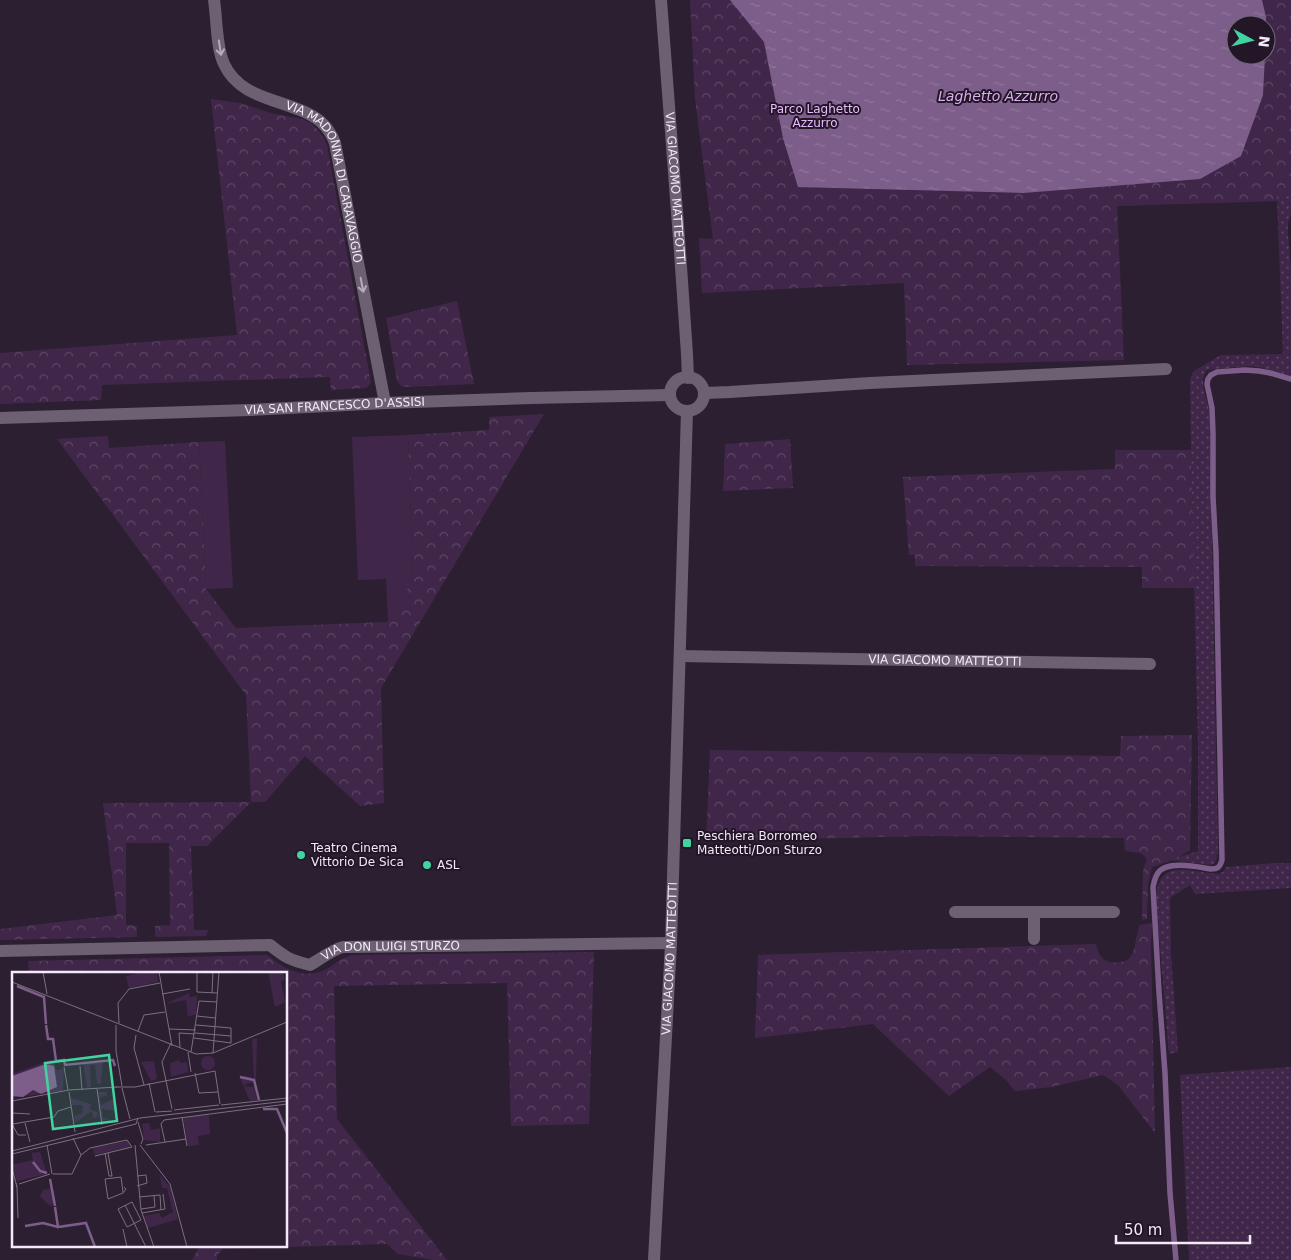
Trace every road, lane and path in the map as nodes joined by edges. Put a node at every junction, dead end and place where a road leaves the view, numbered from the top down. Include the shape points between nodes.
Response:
1 (214, 0) edge
2 (662, 0) edge
3 (1166, 369) dead end
4 (688, 378) junction
5 (704, 392) junction
6 (670, 394) junction
7 (385, 403) junction
8 (687, 411) junction
9 (0, 418) edge
10 (680, 656) junction
11 (1150, 664) dead end
12 (956, 912) dead end
13 (1034, 912) junction
14 (1114, 912) dead end
15 (1034, 939) dead end
16 (671, 943) junction
17 (0, 951) edge
18 (654, 1260) edge

1 -> 7 street, VIA MADONNA DI CARAVAGGIO via 220,54 239,85 309,114 330,132 335,143
2 - 4 street, VIA GIACOMO MATTEOTTI
3 - 5 street
4 - 5 street via 699,382
4 - 6 street via 675,382
5 - 8 street via 700,405
6 - 7 street, VIA SAN FRANCESCO D'ASSISI
6 - 8 street via 676,407
7 - 9 street, VIA SAN FRANCESCO D'ASSISI
8 - 10 street, VIA GIACOMO MATTEOTTI
10 - 11 street, VIA GIACOMO MATTEOTTI
10 - 16 street, VIA GIACOMO MATTEOTTI
12 - 13 street
13 - 14 street
13 - 15 street
16 - 17 street, VIA DON LUIGI STURZO via 343,946 310,965 283,956 270,945
16 - 18 street, VIA GIACOMO MATTEOTTI

